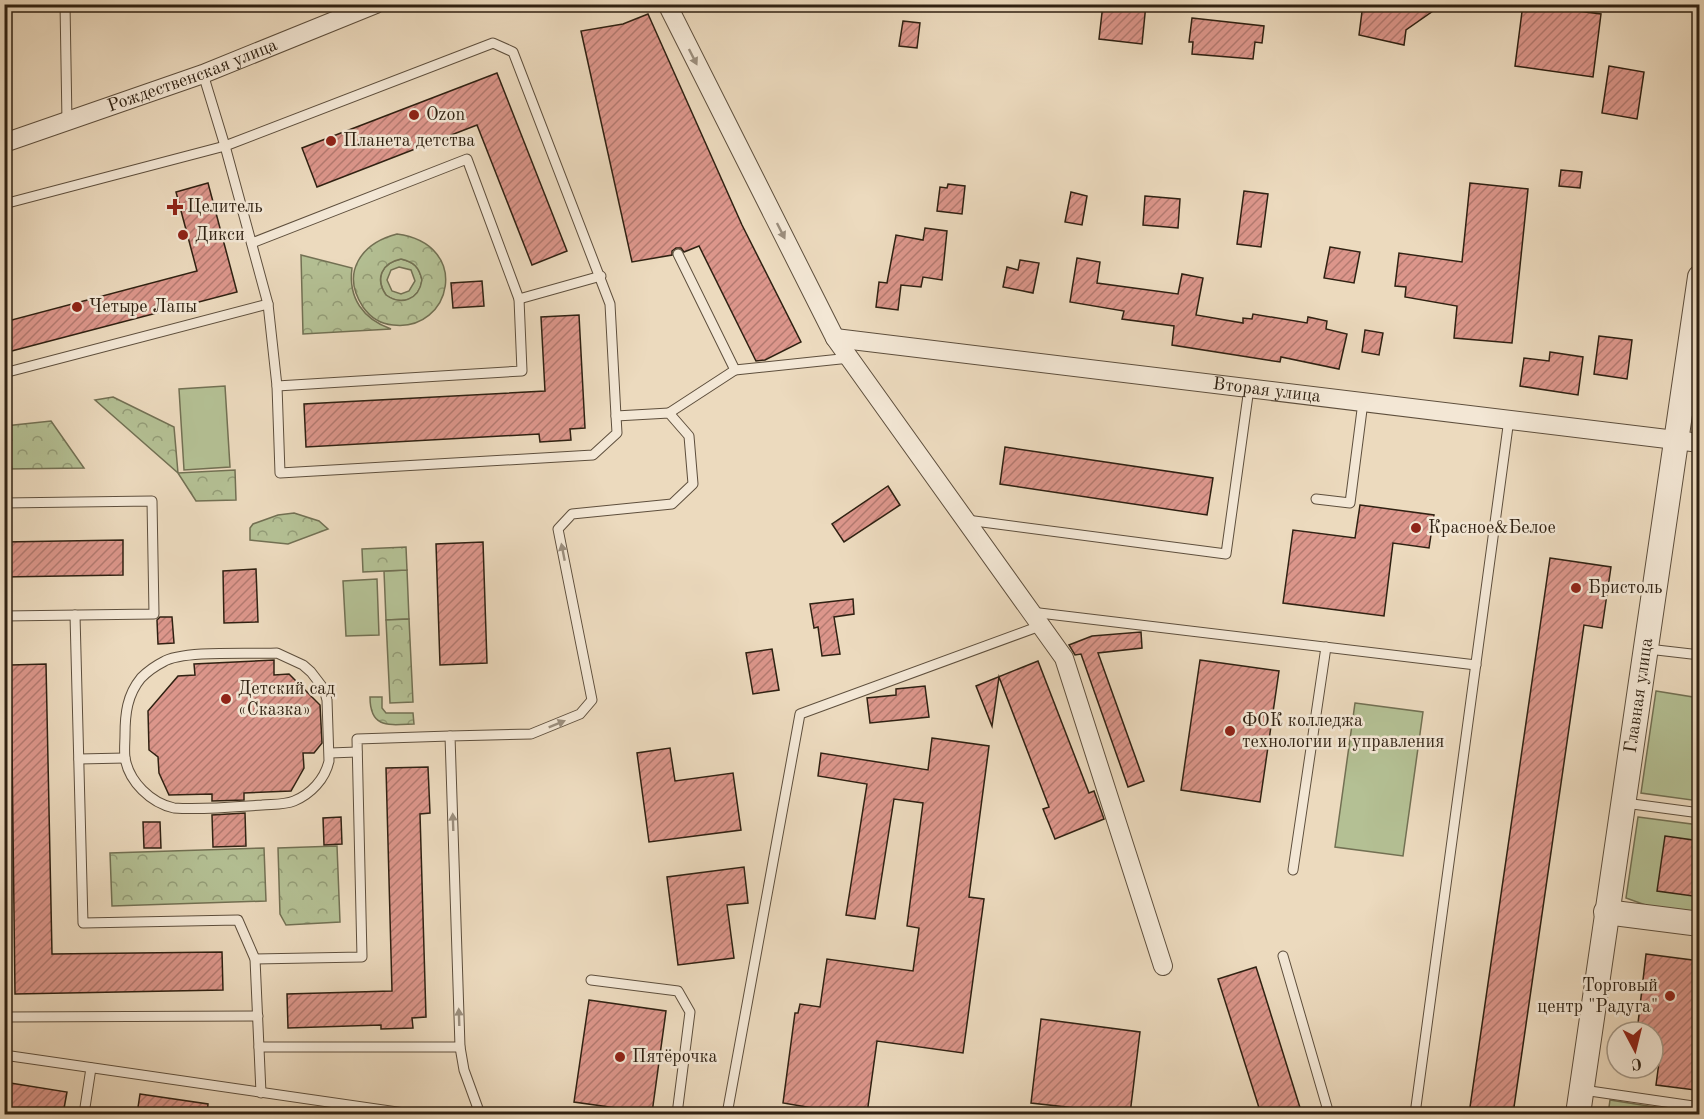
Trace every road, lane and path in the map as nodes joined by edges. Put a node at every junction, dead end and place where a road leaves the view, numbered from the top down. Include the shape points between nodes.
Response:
1 (65, 4) edge
2 (376, 4) edge
3 (667, 4) edge
4 (203, 74) junction
5 (68, 122) junction
6 (4, 143) edge
7 (225, 146) junction
8 (4, 204) edge
9 (252, 243) junction
10 (678, 254) dead end
11 (601, 276) junction
12 (1700, 277) edge
13 (519, 299) junction
14 (268, 304) junction
15 (835, 338) junction
16 (850, 358) junction
17 (735, 370) junction
18 (4, 373) edge
19 (277, 386) junction
20 (1249, 388) junction
21 (1363, 402) junction
22 (669, 413) junction
23 (616, 416) junction
24 (1509, 419) junction
25 (1688, 441) edge
26 (1316, 499) dead end
27 (4, 503) edge
28 (965, 519) junction
29 (75, 615) junction
30 (4, 616) edge
31 (1036, 619) junction
32 (1326, 647) junction
33 (1646, 648) junction
34 (1700, 655) edge
35 (1476, 665) junction
36 (450, 736) junction
37 (357, 752) junction
38 (330, 753) junction
39 (125, 758) junction
40 (79, 759) junction
41 (1623, 802) junction
42 (1700, 813) edge
43 (1293, 870) dead end
44 (1606, 912) junction
45 (1700, 924) edge
46 (1283, 956) dead end
47 (255, 959) junction
48 (1163, 966) dead end
49 (591, 980) dead end
50 (258, 1016) junction
51 (4, 1017) edge
52 (259, 1047) junction
53 (460, 1047) junction
54 (4, 1055) edge
55 (91, 1068) junction
56 (1582, 1089) junction
57 (261, 1093) junction
58 (1700, 1107) edge
59 (84, 1114) edge
60 (411, 1114) edge
61 (480, 1114) edge
62 (677, 1114) edge
63 (727, 1114) edge
64 (1329, 1114) edge
65 (1415, 1114) edge
66 (1578, 1114) edge

1 - 5 lane
2 - 4 street, Рождественская улица
3 -> 15 street
4 - 5 street, Рождественская улица
4 - 7 lane
5 - 6 street, Рождественская улица
7 - 8 lane
7 - 9 lane
7 - 11 lane via 493,43 513,52
9 - 13 lane via 467,159
9 - 14 lane
10 - 17 lane
11 - 13 lane
11 - 23 lane via 610,303
12 - 25 street, Главная улица
13 - 19 lane via 522,371
14 - 18 lane
14 - 19 lane
15 - 16 street
15 - 20 street, Вторая улица
16 - 17 lane
16 - 28 street
17 - 22 lane
19 - 23 lane via 280,473 593,455 617,433
20 - 21 street, Вторая улица
20 - 28 lane via 1226,554
21 - 24 street, Вторая улица
21 - 26 lane via 1350,503
22 - 23 lane
36 -> 22 lane via 531,734 580,714 592,700 558,529 572,514 672,504 693,484 689,436
24 - 25 street, Вторая улица
24 - 35 lane
25 - 33 street, Главная улица
27 - 29 lane via 152,501 154,614
28 - 31 street
29 - 30 lane
29 - 40 lane
31 - 32 lane
31 - 48 street via 1064,658
31 - 63 lane via 800,714
32 - 35 lane
32 - 43 lane
33 - 34 lane
33 - 41 street, Главная улица
35 - 65 lane
36 - 37 lane via 357,739
53 -> 36 lane
37 - 38 lane
37 - 47 lane via 362,957
38 - 39 lane via 323,778 295,801 184,808 165,806 148,795 135,780
38 - 39 lane via 324,689 303,665 285,655 265,653 183,655 165,660 151,670 141,678 128,700
39 - 40 lane
40 - 47 lane via 83,923 238,920
41 - 42 lane
41 - 44 street, Главная улица
44 - 45 street
44 - 56 street, Главная улица
46 - 64 lane
47 - 50 lane
49 - 62 lane via 678,991 690,1012
50 - 51 lane
50 - 52 lane
52 - 53 lane
52 - 57 lane
53 - 61 lane
54 - 55 lane
55 - 57 lane
55 - 59 lane
56 - 58 lane
56 - 66 street, Главная улица
57 - 60 lane

